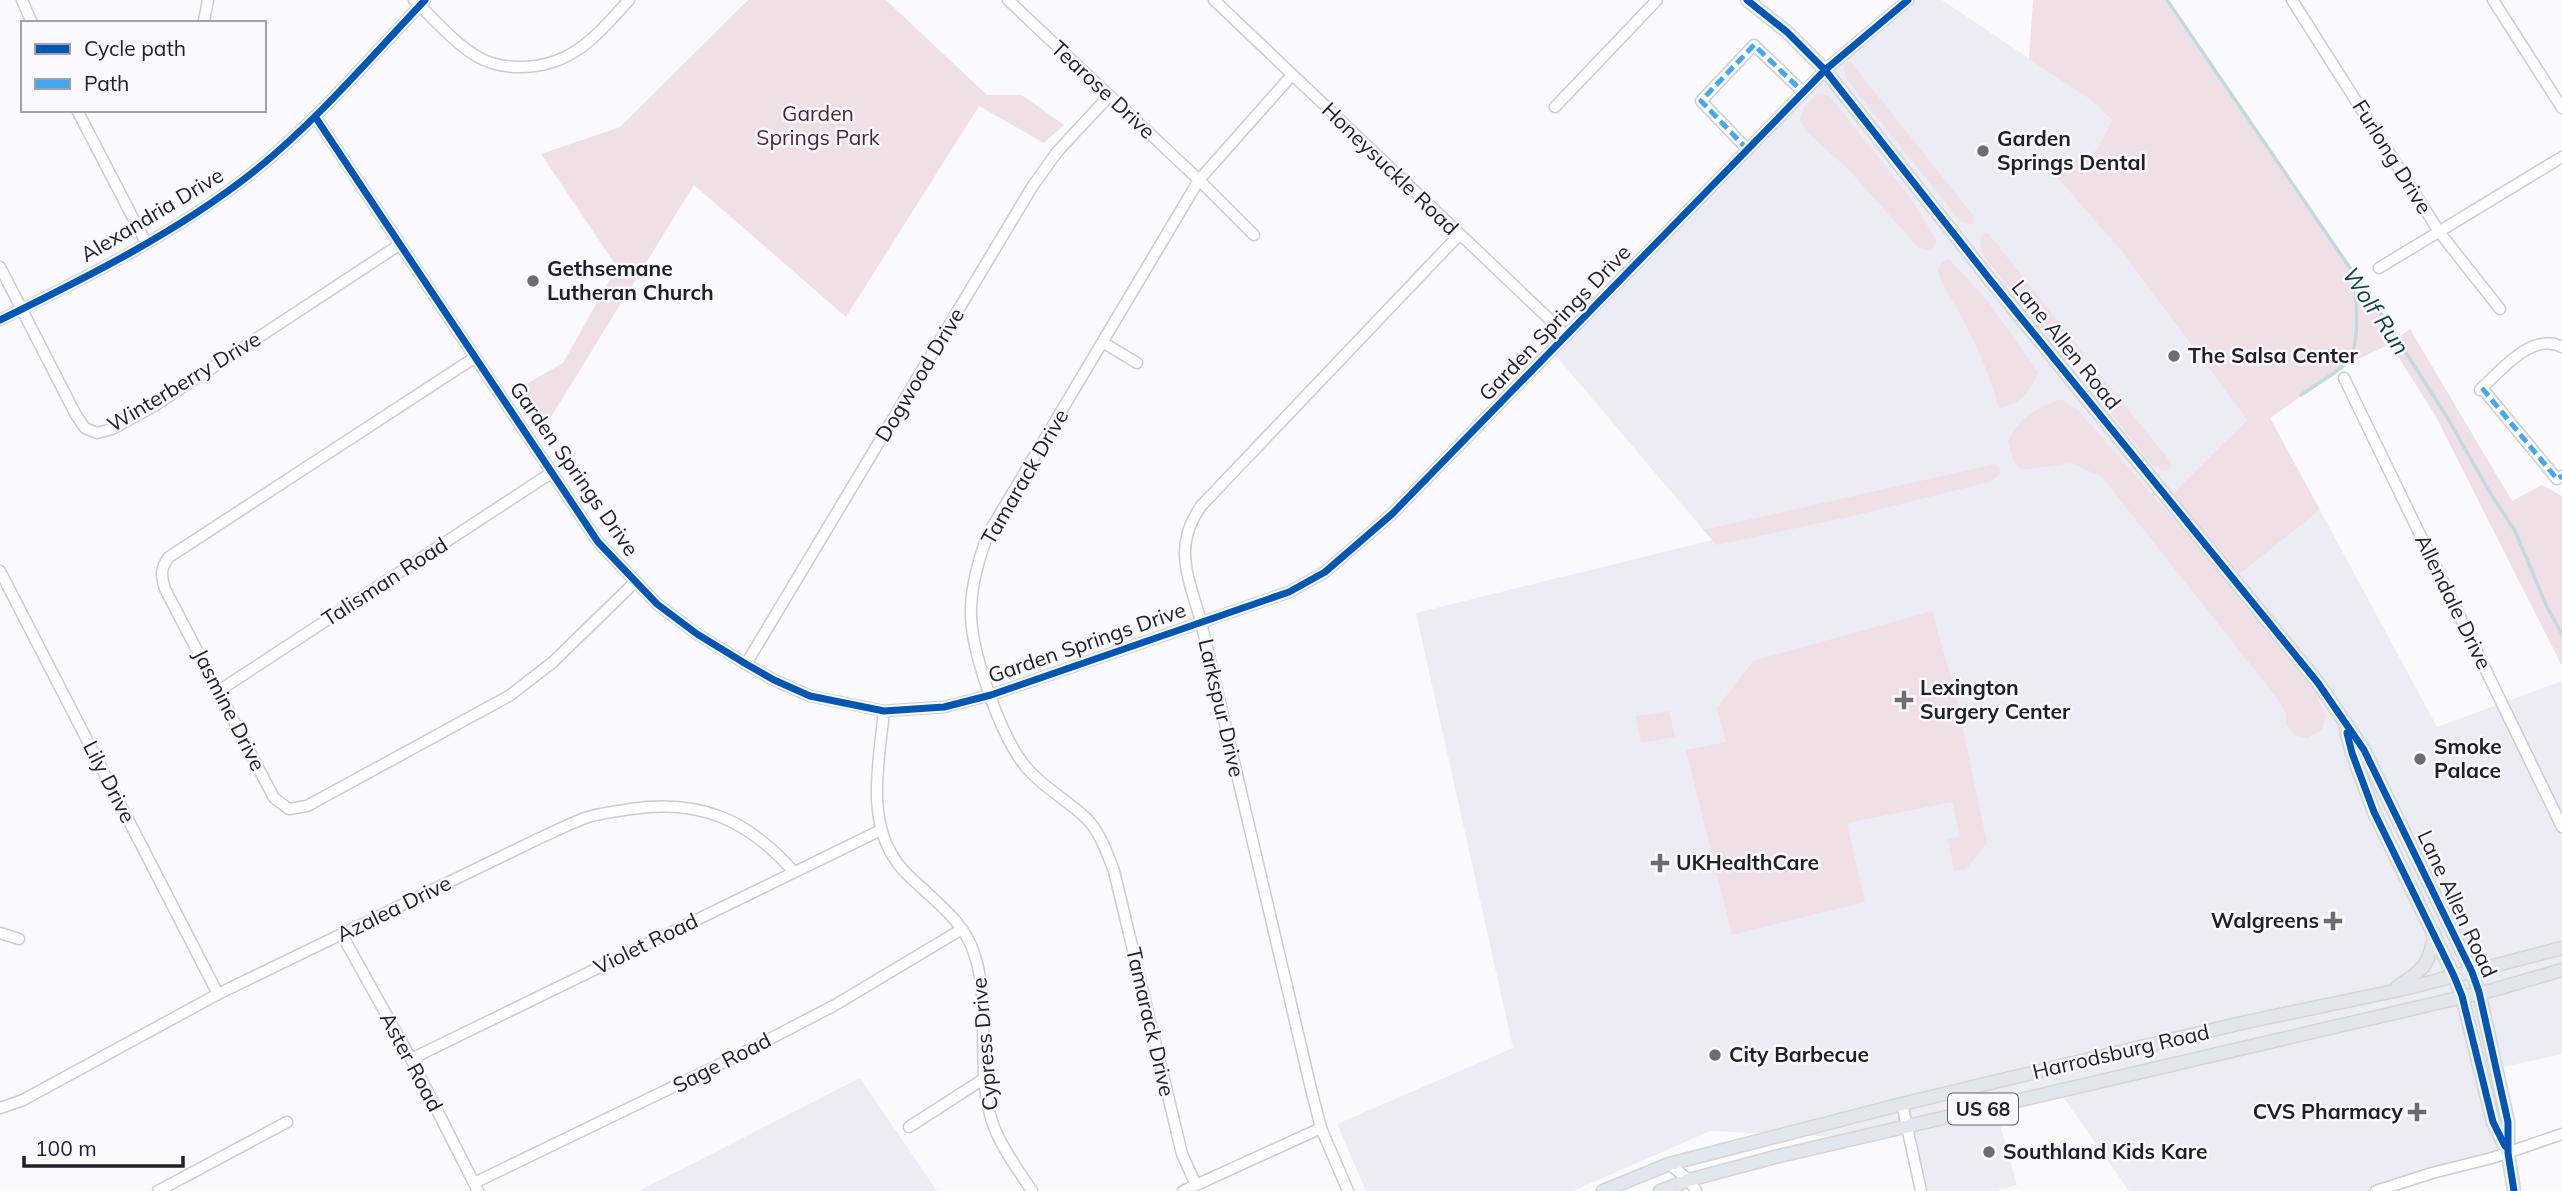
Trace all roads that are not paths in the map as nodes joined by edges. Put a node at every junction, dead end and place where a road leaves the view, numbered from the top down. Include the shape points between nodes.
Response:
1 (22, 0) edge
2 (208, 0) edge
3 (629, 0) edge
4 (1009, 0) edge
5 (1214, 0) edge
6 (1657, 0) edge
7 (1747, 0) edge
8 (1908, 0) edge
9 (2292, 0) edge
10 (2493, 0) edge
11 (420, 2) edge
12 (31, 21) edge
13 (204, 21) edge
14 (1825, 70) junction
15 (1292, 75) junction
16 (1804, 92) junction
17 (1109, 96) junction
18 (1555, 107) dead end
19 (2562, 108) edge
20 (78, 112) edge
21 (316, 118) junction
22 (1748, 150) junction
23 (2562, 157) edge
24 (1199, 180) junction
25 (2440, 233) junction
26 (1254, 235) dead end
27 (1459, 235) junction
28 (146, 243) junction
29 (399, 244) junction
30 (0, 267) edge
31 (2379, 268) dead end
32 (22, 309) junction
33 (2500, 309) dead end
34 (0, 320) edge
35 (1567, 336) junction
36 (1104, 343) junction
37 (2562, 347) edge
38 (474, 358) junction
39 (1137, 363) dead end
40 (2344, 378) dead end
41 (551, 473) junction
42 (2562, 476) edge
43 (0, 571) edge
44 (635, 582) junction
45 (1201, 622) junction
46 (746, 664) junction
47 (220, 690) junction
48 (991, 695) junction
49 (884, 711) junction
50 (2345, 724) junction
51 (2562, 827) edge
52 (881, 830) junction
53 (793, 871) junction
54 (962, 929) junction
55 (0, 933) edge
56 (2434, 933) junction
57 (342, 935) junction
58 (19, 939) dead end
59 (2562, 948) edge
60 (2562, 970) edge
61 (2472, 972) junction
62 (2454, 976) junction
63 (2389, 992) junction
64 (2479, 992) junction
65 (218, 994) junction
66 (2462, 996) junction
67 (411, 1059) junction
68 (985, 1078) junction
69 (1902, 1104) junction
70 (0, 1108) edge
71 (287, 1122) dead end
72 (909, 1127) dead end
73 (1907, 1127) junction
74 (1321, 1128) junction
75 (2562, 1133) edge
76 (2508, 1153) junction
77 (1670, 1164) junction
78 (1196, 1185) junction
79 (1693, 1185) edge
80 (476, 1187) edge
81 (158, 1191) edge
82 (1032, 1191) edge
83 (1183, 1191) edge
84 (1348, 1191) edge
85 (1603, 1191) edge
86 (1660, 1191) edge
87 (1921, 1191) edge
88 (2376, 1191) edge
89 (2514, 1191) edge

1 - 12 street
2 - 13 street
3 - 11 street via 582,47 538,67 512,67 480,58
4 - 17 street, Tearose Drive
5 - 15 street, Honeysuckle Road
6 - 18 street
7 - 14 main road, Lane Allen Road
8 - 14 street, Garden Springs Drive
9 - 25 street, Furlong Drive
10 - 19 street
11 - 21 street, Alexandria Drive
14 - 16 street, Garden Springs Drive
14 - 50 main road, Lane Allen Road via 2253,600
15 - 24 street, Tamarack Drive
15 - 27 street, Honeysuckle Road
16 - 22 street, Garden Springs Drive
16 - 22 street via 1754,45 1701,101
17 - 24 street, Tearose Drive
17 - 46 street, Dogwood Drive via 1057,152 1032,187
20 - 28 street
21 - 28 street, Alexandria Drive via 228,191
21 - 29 street, Garden Springs Drive
22 - 35 street, Garden Springs Drive
23 - 25 street
24 - 26 street, Tearose Drive
24 - 36 street, Tamarack Drive
25 - 31 street
25 - 33 street, Furlong Drive
27 - 35 street, Honeysuckle Road
27 - 45 street, Larkspur Drive via 1192,519 1183,549
28 - 32 street, Alexandria Drive
29 - 32 street, Winterberry Drive via 154,406 106,432 89,430 81,422
29 - 38 street, Garden Springs Drive
30 - 32 street, Winterberry Drive
32 - 34 street, Alexandria Drive
35 - 45 street, Garden Springs Drive via 1379,527 1325,572 1289,592
36 - 39 street
36 - 48 street, Tamarack Drive via 1000,514 980,557 972,627
37 - 42 street via 2538,344 2481,389 2557,479
38 - 41 street, Garden Springs Drive
38 - 47 street, Jasmine Drive via 164,562 165,589
40 - 51 street, Allendale Drive
41 - 44 street, Garden Springs Drive via 598,542
41 - 47 street, Talisman Road
43 - 65 street, Lily Drive
44 - 46 street, Garden Springs Drive via 677,620
44 - 47 street, Jasmine Drive via 559,656 509,696 297,809 274,798
45 - 48 street, Garden Springs Drive
45 - 74 street, Larkspur Drive
46 - 49 street, Garden Springs Drive via 810,696
48 - 49 street, Garden Springs Drive via 944,707
48 - 78 street, Tamarack Drive via 1025,766 1086,819 1104,845 1182,1154
49 - 52 street, Cypress Drive via 877,779
50 - 56 main road, Lane Allen Road via 2374,812
50 - 61 main road, Lane Allen Road via 2364,750
52 - 53 street, Violet Road
52 - 54 street, Cypress Drive via 899,866
53 - 57 street, Azalea Drive via 775,850 719,815 687,806 628,809 589,817 544,836
53 - 67 street, Violet Road
54 - 68 street, Cypress Drive via 980,979
54 - 80 street, Sage Road via 835,1005
55 - 58 street
56 - 62 main road, Lane Allen Road
56 - 63 main road via 2427,964
57 - 65 street, Azalea Drive
57 - 67 street, Aster Road
59 - 61 main road, Harrodsburg Road / US 68
60 - 64 main road, Harrodsburg Road / US 68
61 - 62 main road, Harrodsburg Road / US 68
61 - 64 main road, Lane Allen Road
62 - 63 main road, Harrodsburg Road / US 68
62 - 66 main road, Lane Allen Road
63 - 69 main road, Harrodsburg Road / US 68
64 - 66 main road, Harrodsburg Road / US 68
64 - 76 main road, Lane Allen Road via 2508,1122
65 - 70 street, Azalea Drive via 23,1100
66 - 73 main road, Harrodsburg Road / US 68
66 - 76 main road, Lane Allen Road via 2493,1122
67 - 80 street, Aster Road
68 - 72 street
68 - 82 street, Cypress Drive via 994,1126
69 - 73 street
69 - 77 main road, Harrodsburg Road / US 68
71 - 81 street
73 - 79 main road, Harrodsburg Road / US 68 via 1775,1157
73 - 87 street
74 - 78 street
74 - 84 street, Larkspur Drive
75 - 76 street
76 - 88 street
76 - 89 main road, Lane Allen Road
77 - 79 street
77 - 85 main road, Harrodsburg Road / US 68
78 - 83 street
79 - 86 main road, Harrodsburg Road / US 68

